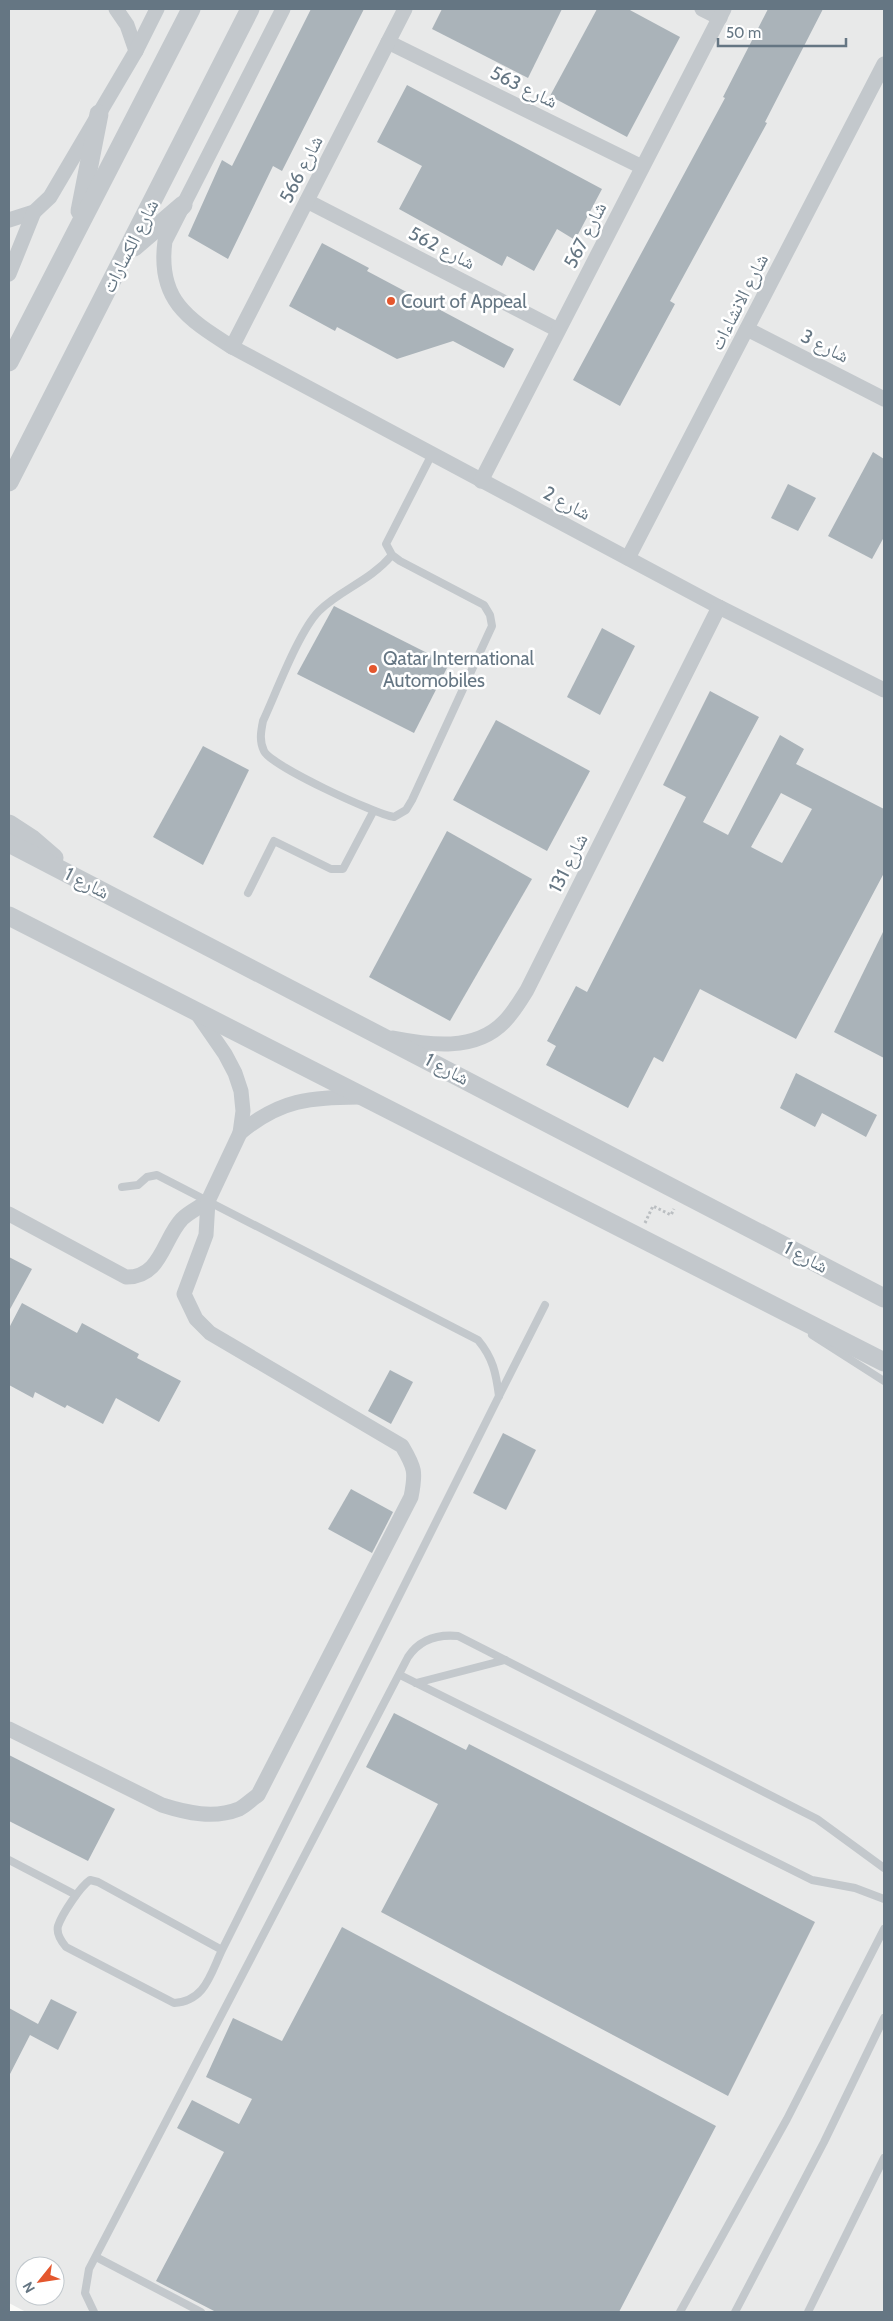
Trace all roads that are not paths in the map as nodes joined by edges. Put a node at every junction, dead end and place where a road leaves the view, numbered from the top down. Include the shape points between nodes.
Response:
1 (116, 9) edge
2 (157, 9) edge
3 (191, 9) edge
4 (250, 9) edge
5 (283, 9) edge
6 (405, 9) edge
7 (702, 9) edge
8 (722, 13) edge
9 (388, 42) junction
10 (136, 51) junction
11 (884, 64) edge
12 (99, 114) junction
13 (642, 168) junction
14 (307, 201) junction
15 (183, 205) junction
16 (34, 212) junction
17 (9, 220) edge
18 (76, 231) junction
19 (128, 252) junction
20 (9, 274) edge
21 (747, 329) junction
22 (558, 330) junction
23 (232, 347) junction
24 (9, 362) edge
25 (884, 399) edge
26 (432, 454) junction
27 (482, 481) junction
28 (9, 482) edge
29 (392, 555) junction
30 (628, 558) junction
31 (719, 607) junction
32 (884, 690) edge
33 (373, 812) junction
34 (9, 824) edge
35 (9, 843) edge
36 (76, 877) junction
37 (248, 893) dead end
38 (9, 916) edge
39 (196, 1012) junction
40 (385, 1037) junction
41 (362, 1097) junction
42 (240, 1133) junction
43 (122, 1187) dead end
44 (208, 1201) junction
45 (9, 1214) edge
46 (736, 1287) junction
47 (884, 1298) edge
48 (545, 1305) dead end
49 (884, 1362) edge
50 (884, 1381) edge
51 (499, 1396) junction
52 (505, 1660) junction
53 (400, 1675) junction
54 (416, 1683) junction
55 (9, 1729) edge
56 (9, 1860) edge
57 (884, 1868) edge
58 (76, 1895) junction
59 (884, 1899) edge
60 (884, 1929) edge
61 (222, 1950) junction
62 (884, 2018) edge
63 (884, 2158) edge
64 (96, 2257) junction
65 (94, 2312) edge
66 (201, 2312) edge
67 (680, 2312) edge
68 (735, 2312) edge
69 (808, 2312) edge

1 - 10 street via 127,25
2 - 10 street
3 - 18 street
4 - 19 street, شارع الكسارات
5 - 15 street, شارع الكسارات
6 - 9 street, شارع 566
7 - 8 street
8 - 13 street, شارع 567
9 - 13 street, شارع 563
9 - 14 street, شارع 566
10 - 12 street
11 - 21 street, شارع الانشاءات
12 - 16 street via 50,197
12 - 18 street
13 - 22 street, شارع 567
14 - 22 street, شارع 562
14 - 23 street, شارع 566
15 - 19 street
15 - 23 street, شارع الكسارات via 164,250 164,274 170,292 194,323
16 - 17 street
16 - 20 street
18 - 24 street
19 - 28 street, شارع الكسارات
21 - 25 street, شارع 3
21 - 30 street, شارع الانشاءات
22 - 27 street, شارع 567
23 - 26 street, شارع 2
26 - 27 street, شارع 2
26 - 29 lane via 388,538 386,544
27 - 30 street, شارع 2
29 - 33 lane via 484,605 492,626 406,810 394,817
29 - 33 lane via 370,577 325,606 312,619 260,733 264,752 269,758
30 - 31 street, شارع 2
31 - 32 street, شارع 2
31 - 40 street, شارع 131 via 514,1011 490,1033 453,1044 429,1045
33 - 37 lane via 343,869 331,870 274,841
34 - 36 street via 32,839
35 - 36 street, شارع 1
36 - 40 street, شارع 1
38 - 39 street
39 - 41 street
39 - 42 street via 235,1072 243,1111
40 - 47 street, شارع 1
41 - 42 street via 295,1102 257,1119
41 - 46 street
42 - 44 street
43 - 44 lane via 138,1185 157,1175
44 - 45 street via 182,1219 150,1270 138,1278 126,1277
44 - 51 lane via 478,1340 496,1368
44 - 55 street via 206,1235 184,1294 196,1319 210,1333 402,1446 415,1477 411,1497 258,1795 240,1808 214,1814 186,1813 162,1805
46 - 49 street
46 - 50 lane
48 - 51 lane
51 - 61 lane
52 - 53 lane via 458,1636 439,1636 413,1650
52 - 54 lane
52 - 57 lane via 817,1820
53 - 54 lane
53 - 64 lane
54 - 59 lane via 812,1880 855,1888
56 - 58 lane
58 - 61 lane via 90,1880 98,1882
58 - 61 lane via 58,1927 59,1938 66,1947 174,2003 187,2002 200,1993
60 - 67 lane via 787,2119
62 - 68 lane via 824,2142
63 - 69 lane
64 - 65 lane via 85,2284
64 - 66 lane

